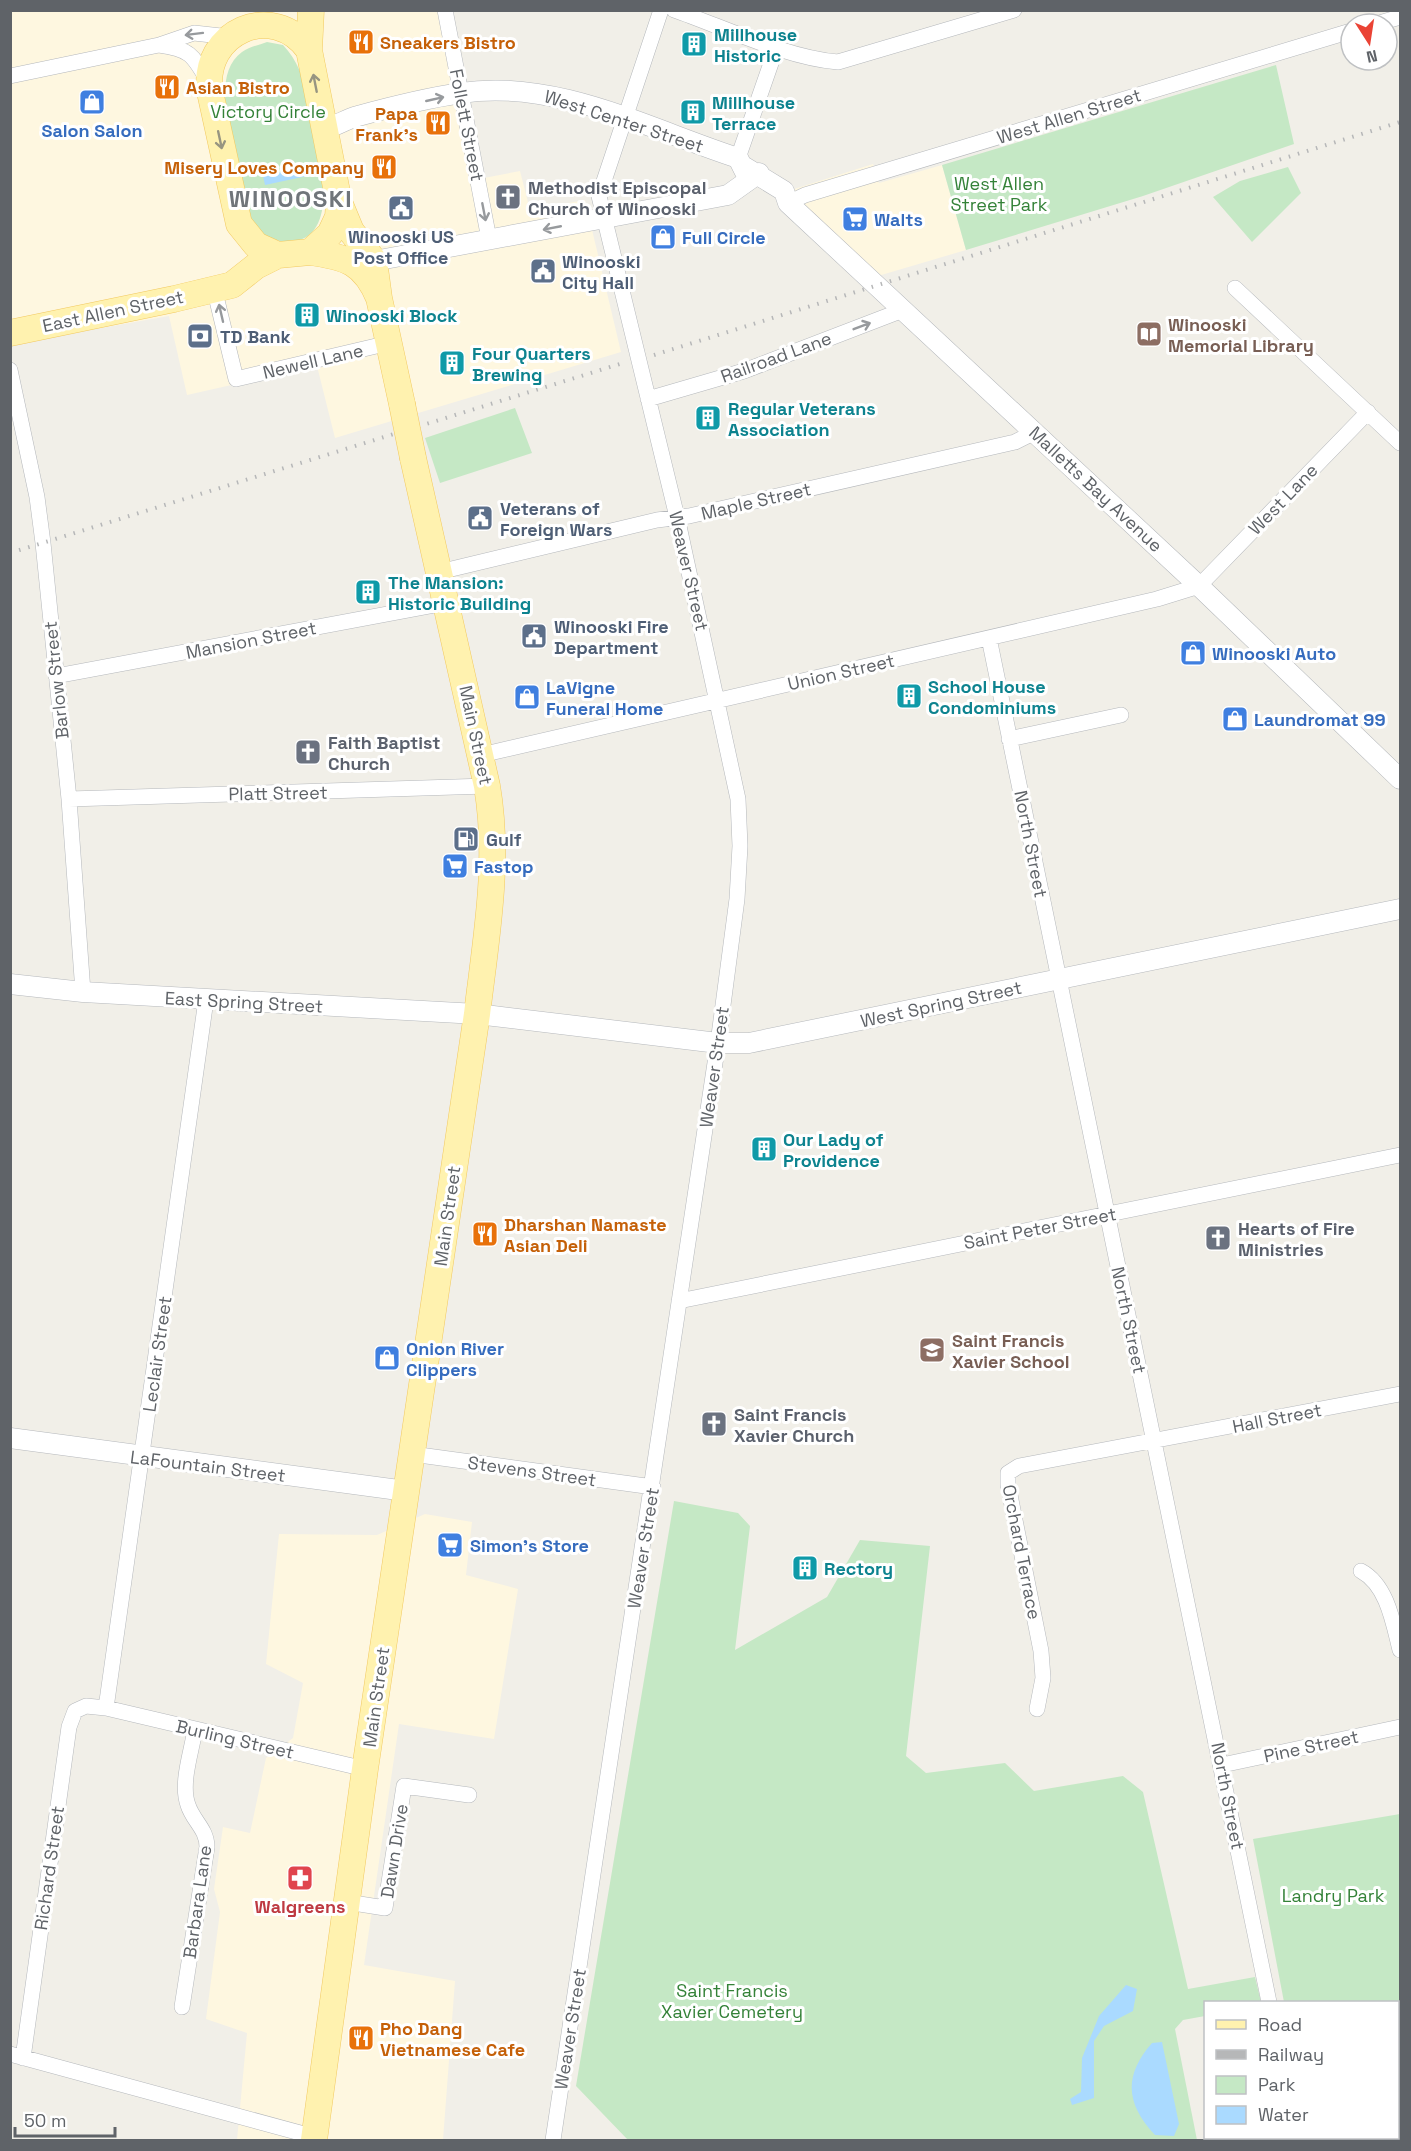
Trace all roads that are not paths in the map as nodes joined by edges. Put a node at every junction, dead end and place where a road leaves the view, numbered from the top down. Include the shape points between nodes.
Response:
1 (311, 10) edge
2 (445, 10) edge
3 (661, 10) edge
4 (674, 10) edge
5 (1014, 10) edge
6 (275, 18) edge
7 (1339, 35) edge
8 (230, 37) junction
9 (159, 45) junction
10 (777, 46) junction
11 (309, 50) junction
12 (10, 76) edge
13 (209, 82) junction
14 (461, 93) junction
15 (625, 119) junction
16 (332, 127) junction
17 (747, 170) junction
18 (339, 202) junction
19 (788, 202) junction
20 (604, 218) junction
21 (239, 224) junction
22 (489, 240) junction
23 (310, 252) junction
24 (278, 255) junction
25 (374, 261) junction
26 (214, 288) junction
27 (1235, 288) dead end
28 (379, 298) junction
29 (903, 310) junction
30 (14, 328) edge
31 (389, 343) junction
32 (10, 370) edge
33 (648, 399) junction
34 (1368, 412) junction
35 (1035, 432) junction
36 (1401, 442) edge
37 (677, 517) junction
38 (439, 572) junction
39 (1199, 586) junction
40 (446, 603) junction
41 (989, 638) junction
42 (56, 676) junction
43 (718, 700) junction
44 (1121, 715) dead end
45 (1010, 739) junction
46 (481, 755) junction
47 (1401, 779) edge
48 (487, 786) junction
49 (69, 799) junction
50 (1401, 909) edge
51 (1058, 980) junction
52 (10, 984) edge
53 (83, 992) junction
54 (206, 1000) junction
55 (477, 1014) junction
56 (718, 1043) junction
57 (1401, 1155) edge
58 (1107, 1215) junction
59 (679, 1301) junction
60 (1401, 1394) edge
61 (10, 1438) edge
62 (1154, 1442) junction
63 (412, 1454) junction
64 (142, 1457) junction
65 (653, 1487) junction
66 (406, 1491) junction
67 (1361, 1571) dead end
68 (1401, 1650) edge
69 (106, 1708) junction
70 (1037, 1708) dead end
71 (1401, 1727) edge
72 (195, 1729) junction
73 (1222, 1765) junction
74 (365, 1769) junction
75 (469, 1795) dead end
76 (347, 1902) junction
77 (1269, 2001) edge
78 (182, 2007) dead end
79 (17, 2056) edge
80 (315, 2139) edge
81 (553, 2140) edge

1 - 11 main road, Main Street
2 - 14 street, Follett Street
3 - 15 street, Weaver Street
4 - 10 street
5 - 10 street via 842,61 819,60
6 - 8 main road
6 - 11 main road
7 - 19 street, West Allen Street
8 -> 9 street via 194,33
8 - 13 main road via 213,56
9 - 12 street
9 - 13 street via 179,47 190,53
10 - 17 street
16 -> 11 main road, Main Street
13 -> 21 main road
14 - 15 street, West Center Street via 543,94
16 -> 14 street, West Center Street via 357,116
14 -> 22 street, Follett Street
15 - 17 street, West Center Street
15 - 20 street, Weaver Street via 599,196
16 - 18 main road, Main Street
17 - 19 street, Malletts Bay Avenue via 777,200
17 - 20 street via 728,195
18 - 23 main road, Main Street via 338,217 330,234
18 - 25 main road, Main Street via 351,231
19 - 29 street, Malletts Bay Avenue
20 -> 22 street
20 - 33 street, Weaver Street
21 - 24 main road via 256,244
21 - 26 main road via 237,261
22 - 25 street
23 - 24 main road, Main Street
23 - 28 main road, Main Street via 339,257 356,265 367,274
24 - 26 main road, East Allen Street via 232,285
25 - 28 main road, Main Street
26 - 30 main road, East Allen Street
31 -> 26 street, Newell Lane via 236,379
27 - 34 street
28 - 31 main road, Main Street
33 -> 29 street, Railroad Lane via 744,371
29 - 35 street, Malletts Bay Avenue
31 - 38 main road, Main Street, bridge
32 - 42 street, Barlow Street via 37,497
33 - 37 street, Weaver Street
34 - 36 street
34 - 39 street, West Lane
35 - 37 street, Maple Street via 1015,442
35 - 39 street, Malletts Bay Avenue
37 - 38 street, Maple Street
37 - 43 street, Weaver Street
38 - 40 main road, Main Street
39 - 41 street, Union Street
39 - 47 street, Malletts Bay Avenue
40 - 42 street, Mansion Street
40 - 46 main road, Main Street
41 - 43 street, Union Street
41 - 45 street, North Street
42 - 49 street, Barlow Street
43 - 46 street, Union Street
43 - 56 street, Weaver Street via 738,799 740,846
44 - 45 street
45 - 51 street, North Street
46 - 48 main road, Main Street
48 - 49 street, Platt Street
48 - 55 main road, Main Street via 493,849
49 - 53 street, Barlow Street
50 - 51 street, West Spring Street
51 - 56 street, West Spring Street via 775,1039
51 - 58 street, North Street
52 - 53 street, East Spring Street
53 - 54 street, East Spring Street
54 - 55 street, East Spring Street
54 - 64 street, Leclair Street
55 - 56 street, West Spring Street
55 - 63 main road, Main Street
56 - 59 street, Weaver Street
57 - 58 street, Saint Peter Street
58 - 59 street, Saint Peter Street
58 - 62 street, North Street
59 - 65 street, Weaver Street
60 - 62 street, Hall Street
61 - 64 street, LaFountain Street
62 - 70 street, Orchard Terrace via 1019,1466 1008,1473 1041,1651 1043,1678
62 - 73 street, North Street
63 - 65 street, Stevens Street
63 - 66 main road, Main Street
64 - 66 street, LaFountain Street
64 - 69 street, Leclair Street
65 - 81 street, Weaver Street
66 - 74 main road, Main Street
67 - 68 street via 1381,1589
69 - 72 street, Burling Street
69 - 79 street, Richard Street via 81,1707 70,1723
71 - 73 street, Pine Street
72 - 74 street, Burling Street
72 - 78 street, Barbara Lane via 186,1796 205,1835 207,1848
73 - 77 street, North Street
74 - 76 main road, Main Street
75 - 76 street, Dawn Drive via 404,1786 385,1908
76 - 80 main road, Main Street
79 - 80 street

